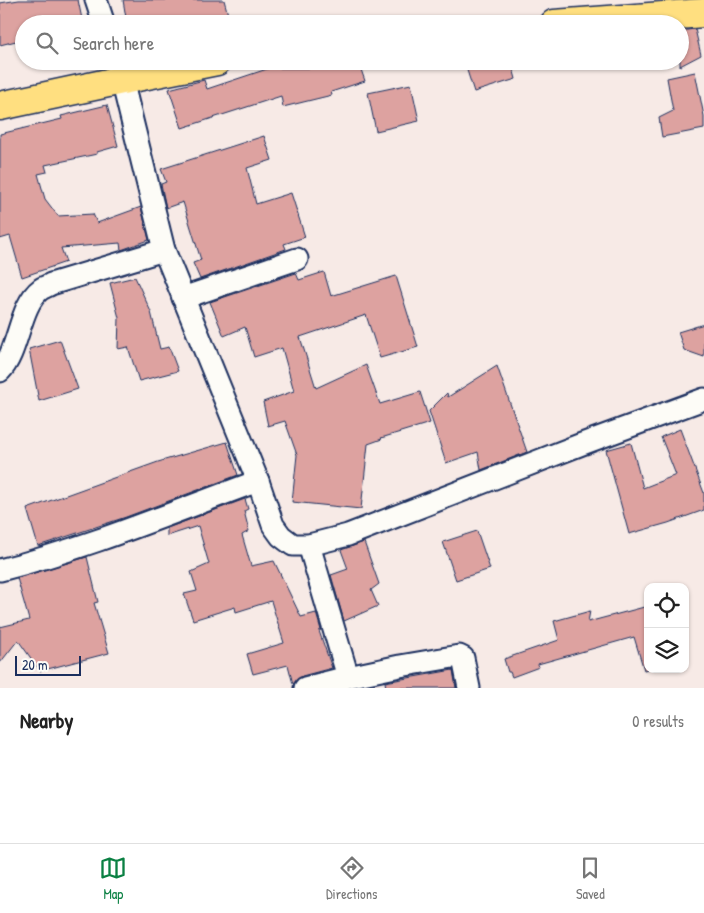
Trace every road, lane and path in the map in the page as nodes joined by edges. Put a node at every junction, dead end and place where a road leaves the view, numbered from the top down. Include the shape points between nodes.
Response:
1 (96, 0) edge
2 (704, 13) edge
3 (101, 15) edge
4 (677, 15) edge
5 (119, 70) edge
6 (0, 106) edge
7 (164, 250) junction
8 (297, 259) dead end
9 (184, 298) junction
10 (0, 371) edge
11 (704, 399) edge
12 (258, 481) junction
13 (309, 545) junction
14 (0, 570) edge
15 (348, 677) junction
16 (305, 688) edge
17 (469, 688) edge

1 - 3 street
2 - 4 highway
5 - 6 highway
5 - 7 street
7 - 9 street
7 - 10 street via 40,290 31,302 7,363
8 - 9 street
9 - 12 street
11 - 13 street via 348,535
12 - 13 street via 273,525 281,536 293,545
12 - 14 street via 111,536
13 - 15 street
15 - 16 street
15 - 17 street via 459,656 464,660

